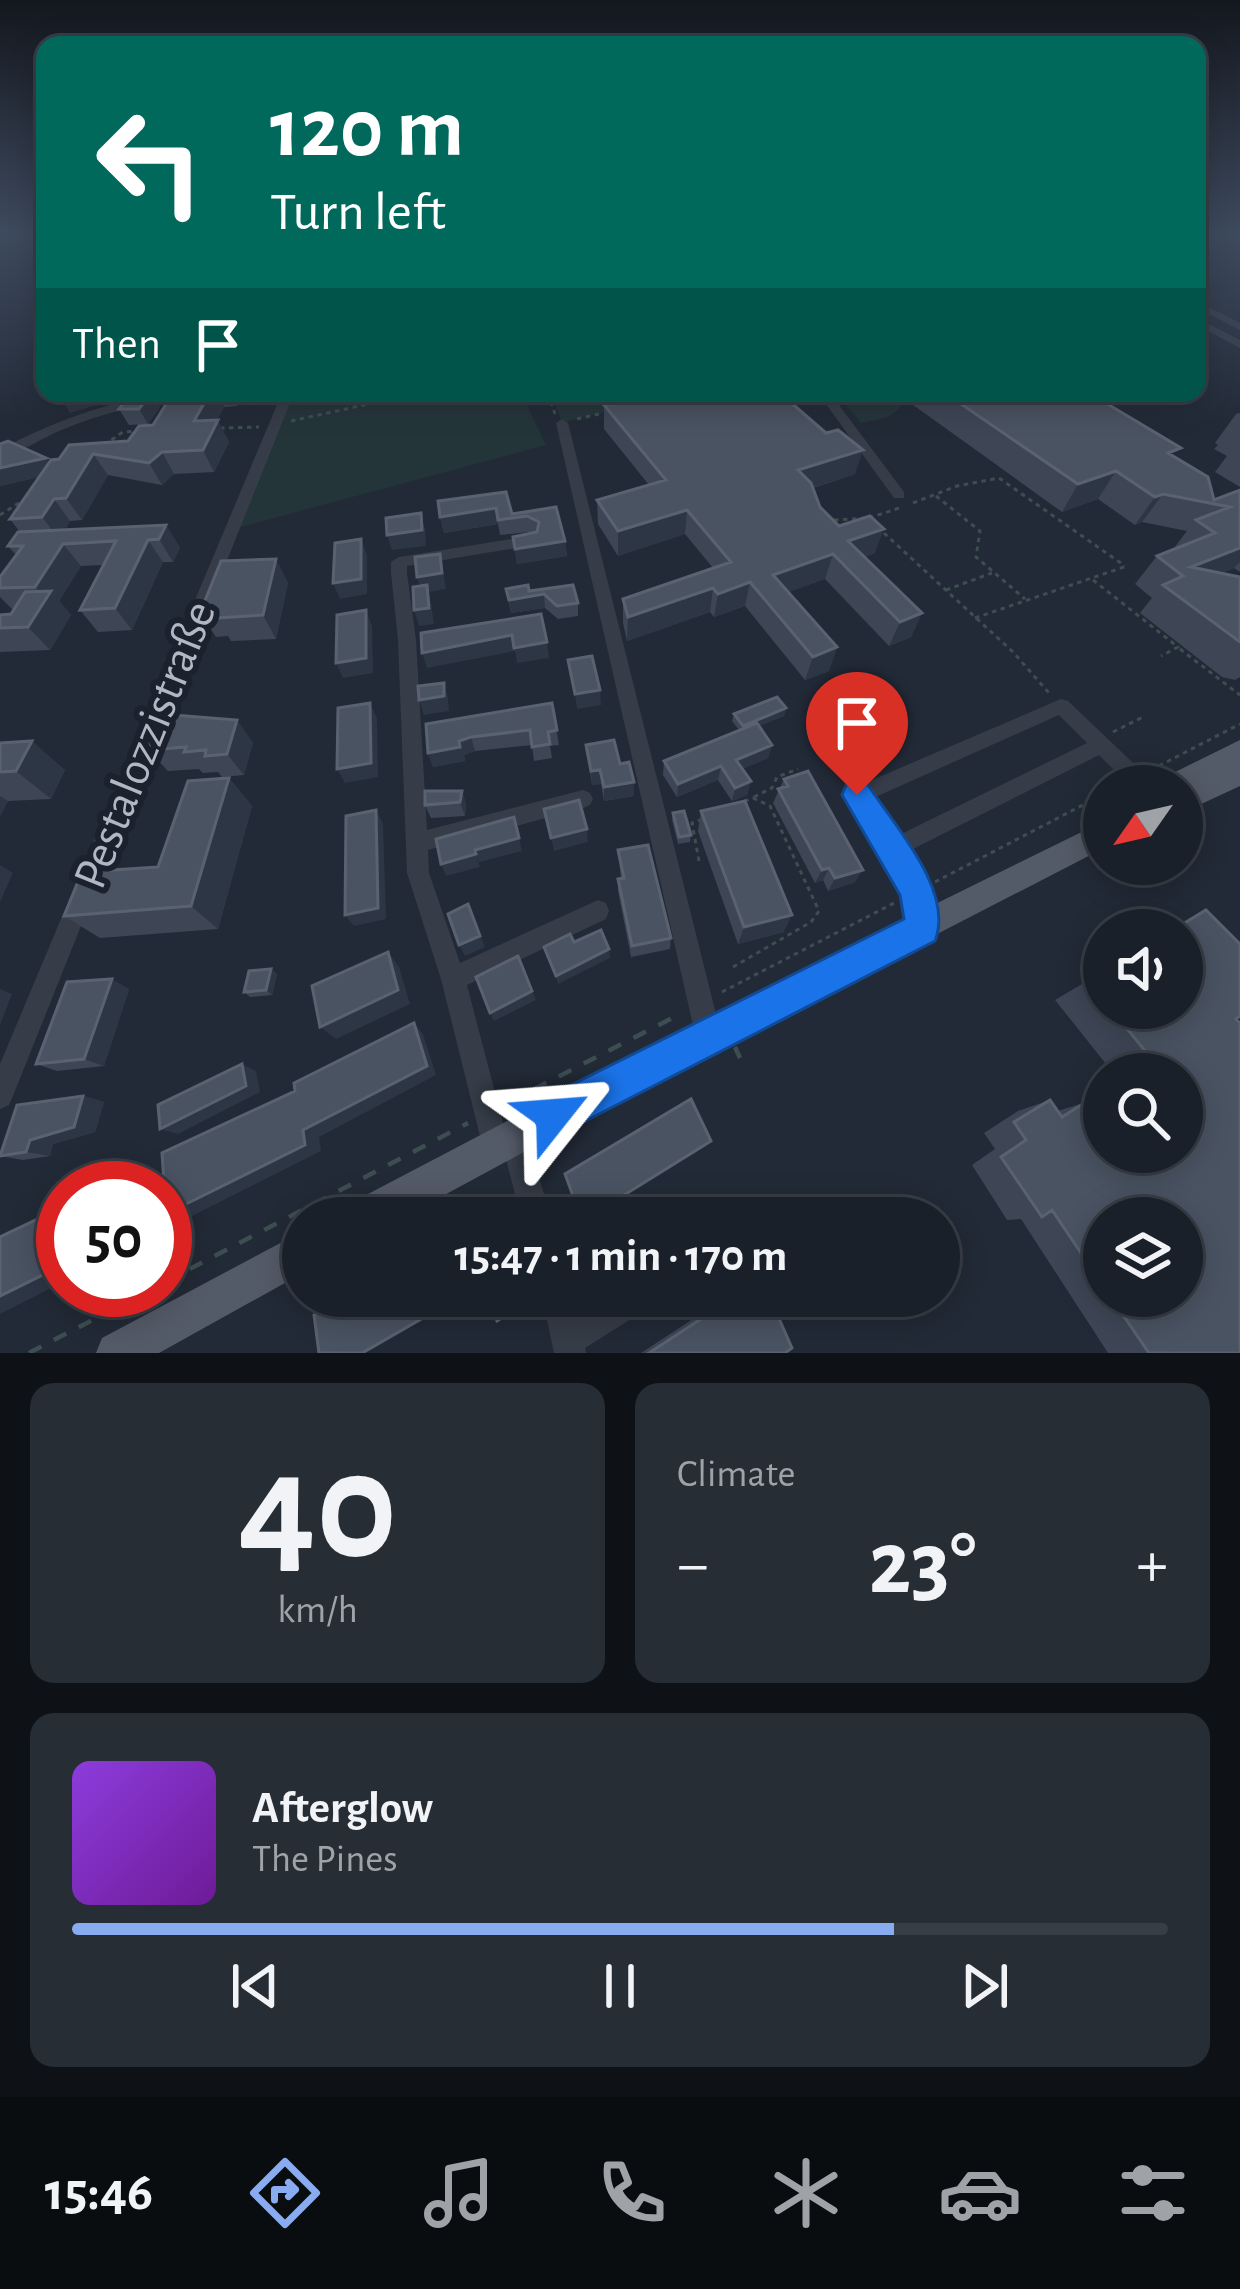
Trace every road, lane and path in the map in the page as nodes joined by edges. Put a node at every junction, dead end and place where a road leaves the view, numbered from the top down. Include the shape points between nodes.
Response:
1 (1206, 309) edge
2 (1206, 327) edge
3 (1240, 327) edge
4 (1240, 345) edge
5 (131, 402) edge
6 (284, 402) edge
7 (377, 402) edge
8 (552, 402) edge
9 (831, 402) edge
10 (608, 411) edge
11 (562, 423) junction
12 (274, 424) junction
13 (217, 428) edge
14 (146, 431) edge
15 (106, 444) edge
16 (0, 456) edge
17 (35, 491) edge
18 (934, 494) junction
19 (903, 500) junction
20 (0, 515) edge
21 (829, 520) edge
22 (884, 533) edge
23 (530, 541) edge
24 (994, 572) junction
25 (1092, 579) junction
26 (946, 590) junction
27 (1026, 600) junction
28 (976, 619) junction
29 (1178, 647) junction
30 (1161, 656) dead end
31 (1240, 695) edge
32 (1061, 706) junction
33 (1143, 717) dead end
34 (1240, 724) edge
35 (1098, 743) junction
36 (1240, 751) edge
37 (1122, 765) edge
38 (1169, 765) edge
39 (798, 769) edge
40 (1203, 770) edge
41 (1240, 773) edge
42 (772, 788) junction
43 (1203, 790) edge
44 (753, 798) junction
45 (583, 799) edge
46 (1083, 805) edge
47 (733, 806) edge
48 (770, 806) junction
49 (712, 815) edge
50 (416, 843) junction
51 (1083, 846) edge
52 (892, 849) junction
53 (699, 861) dead end
54 (916, 891) junction
55 (598, 911) dead end
56 (922, 928) junction
57 (733, 967) dead end
58 (453, 979) junction
59 (705, 1019) junction
60 (0, 1096) edge
61 (498, 1132) junction
62 (397, 1197) edge
63 (527, 1197) edge
64 (282, 1263) edge
65 (192, 1270) edge
66 (98, 1317) edge
67 (561, 1317) edge
68 (610, 1317) edge
69 (569, 1347) edge
70 (29, 1353) edge
71 (117, 1353) edge

1 - 3 street
2 - 4 street
5 - 16 street via 54,424
6 - 12 street, Pestalozzistraße
7 - 12 path
8 - 11 path
9 - 19 street
10 - 11 path
11 - 59 street
12 - 13 path
12 - 60 street, Pestalozzistraße
14 - 15 path via 123,432
17 - 20 path
18 - 19 path
18 - 24 path via 980,531 976,557
18 - 25 path via 999,478 1126,566
19 - 21 path via 868,518
22 - 26 path
23 - 50 street via 399,562 398,603 419,638
24 - 26 path
24 - 27 path
25 - 27 path
25 - 29 path
26 - 28 path
27 - 28 path
28 - 32 path
29 - 30 path
29 - 31 path
32 - 35 street
32 - 52 street via 857,795
33 - 35 path
34 - 38 path
35 - 37 street
35 - 52 street
36 - 40 main road
39 - 42 path
41 - 43 main road
42 - 44 path
42 - 48 path
44 - 47 path
44 - 48 path
45 - 50 street
46 - 54 path
48 - 57 path via 819,911
49 - 53 path via 692,823
50 - 58 street
51 - 56 main road
52 - 54 street
54 - 56 street
54 - 59 path
55 - 58 street
56 - 59 main road
58 - 61 street
59 - 61 main road
59 - 61 path
61 - 62 main road
61 - 63 street
61 - 65 path
64 - 71 main road
66 - 70 path
67 - 69 street
68 - 69 street

